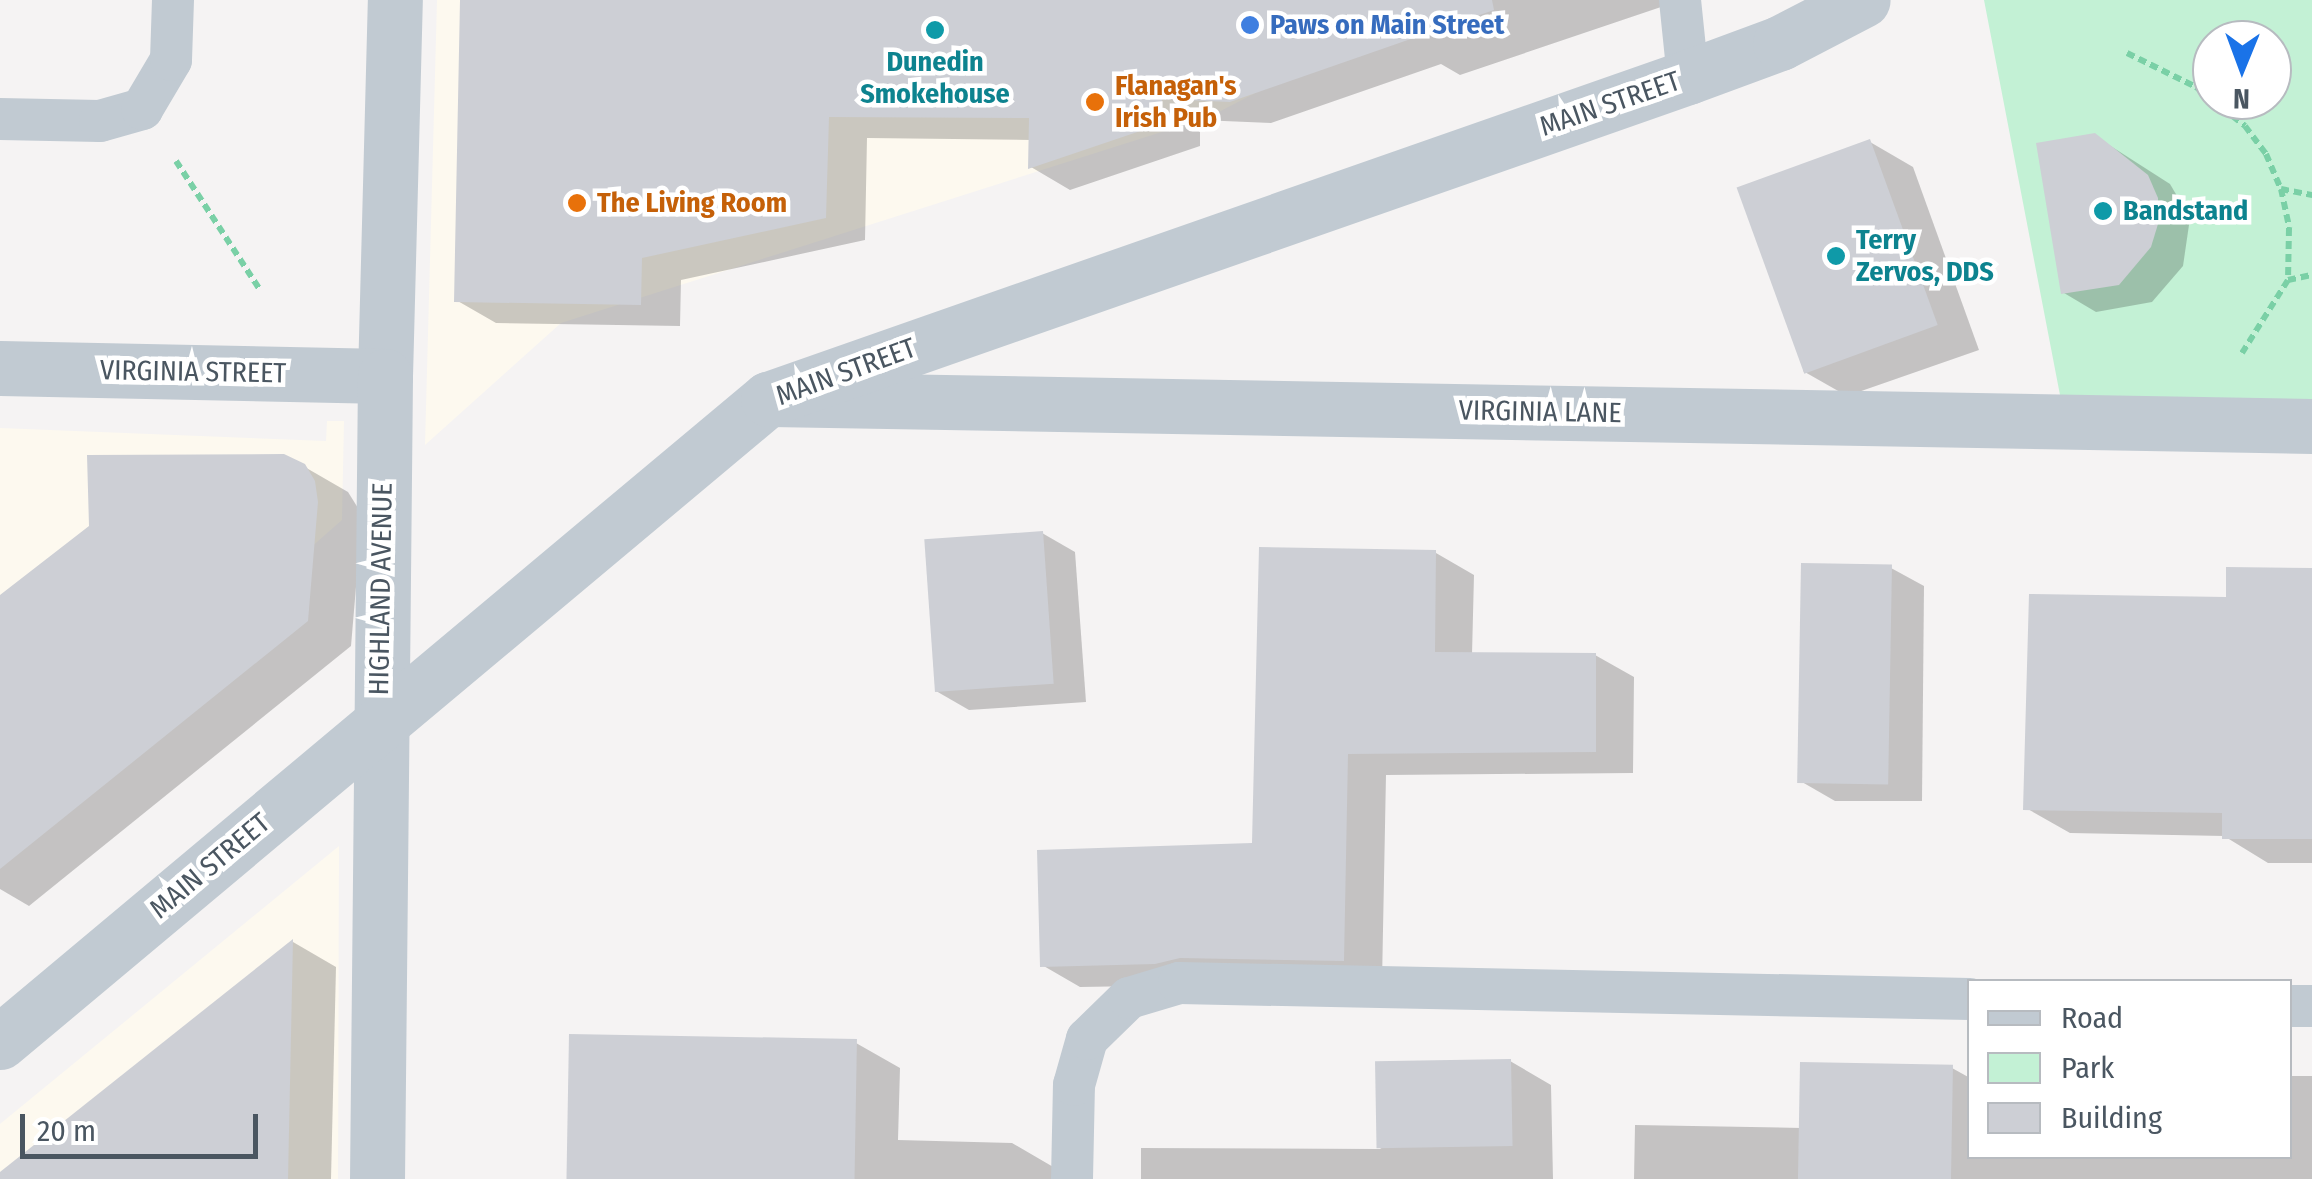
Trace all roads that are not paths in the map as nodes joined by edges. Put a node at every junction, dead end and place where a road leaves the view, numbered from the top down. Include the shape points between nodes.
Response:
1 (173, 0) edge
2 (395, 0) edge
3 (1680, 0) edge
4 (1863, 0) edge
5 (1688, 77) junction
6 (0, 119) edge
7 (0, 368) edge
8 (385, 376) junction
9 (768, 399) junction
10 (2312, 426) edge
11 (379, 723) junction
12 (1967, 998) edge
13 (0, 1042) edge
14 (377, 1179) edge
15 (1072, 1179) edge

1 - 6 lane via 171,60 142,109 100,121
2 - 8 street, HIGHLAND AVENUE
3 - 5 lane
4 - 5 street, MAIN STREET via 1780,43
5 - 9 street, MAIN STREET
7 - 8 street, VIRGINIA STREET
8 - 11 street, HIGHLAND AVENUE
9 - 10 street, VIRGINIA LANE
9 - 11 street, MAIN STREET
11 - 13 street, MAIN STREET
11 - 14 street, HIGHLAND AVENUE
12 - 15 lane via 1179,984 1129,998 1087,1040 1074,1085

